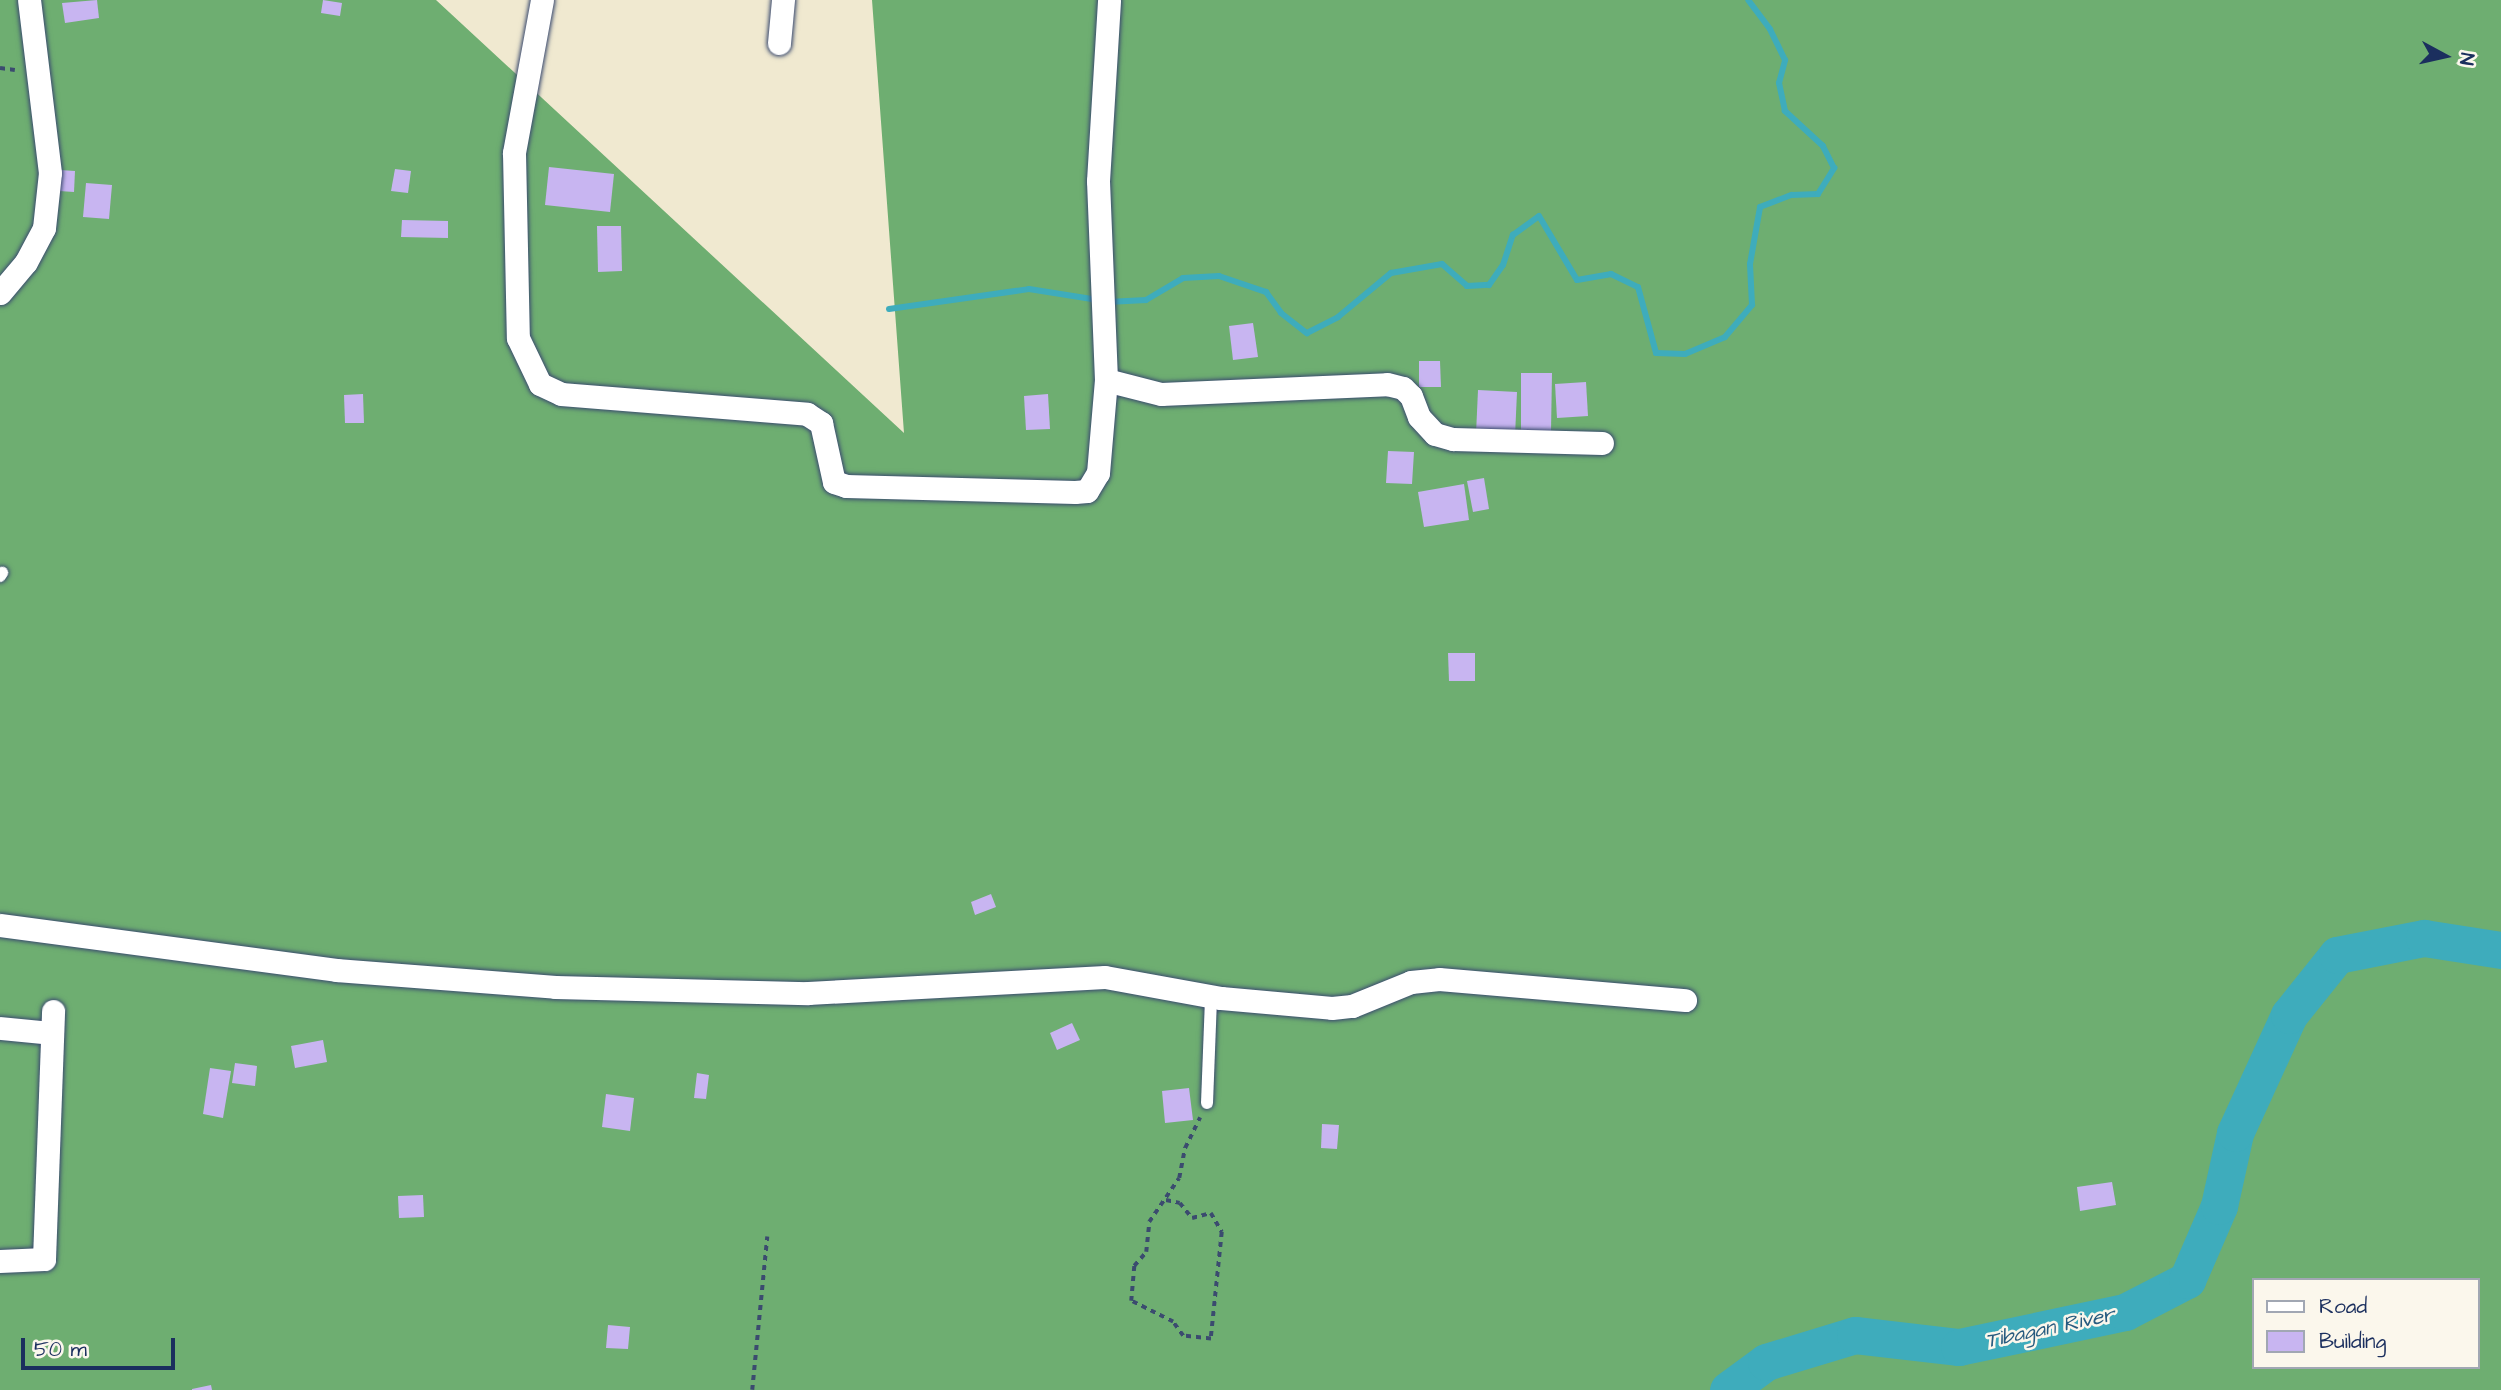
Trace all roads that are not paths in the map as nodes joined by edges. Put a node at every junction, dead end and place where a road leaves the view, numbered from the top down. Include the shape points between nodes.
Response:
1 (29, 0) edge
2 (542, 0) edge
3 (783, 0) edge
4 (1109, 0) edge
5 (779, 43) dead end
6 (0, 293) edge
7 (1106, 380) junction
8 (1602, 443) dead end
9 (0, 925) edge
10 (1211, 996) junction
11 (1685, 1000) dead end
12 (0, 1028) edge
13 (1207, 1103) road end
14 (0, 1261) edge

1 - 6 street via 50,173 44,228 26,262
2 - 7 street via 514,153 518,338 540,384 561,394 807,414 821,423 834,482 846,486 1075,492 1087,491 1098,472
3 - 5 street
4 - 7 street via 1098,181
7 - 8 street via 1161,394 1387,384 1403,388 1411,396 1419,417 1435,434 1453,439
9 - 10 street via 335,970 555,987 808,993 1105,977
10 - 11 street via 1342,1007 1411,982 1439,979
10 - 13 lane
12 - 14 street via 52,1022 44,1259

